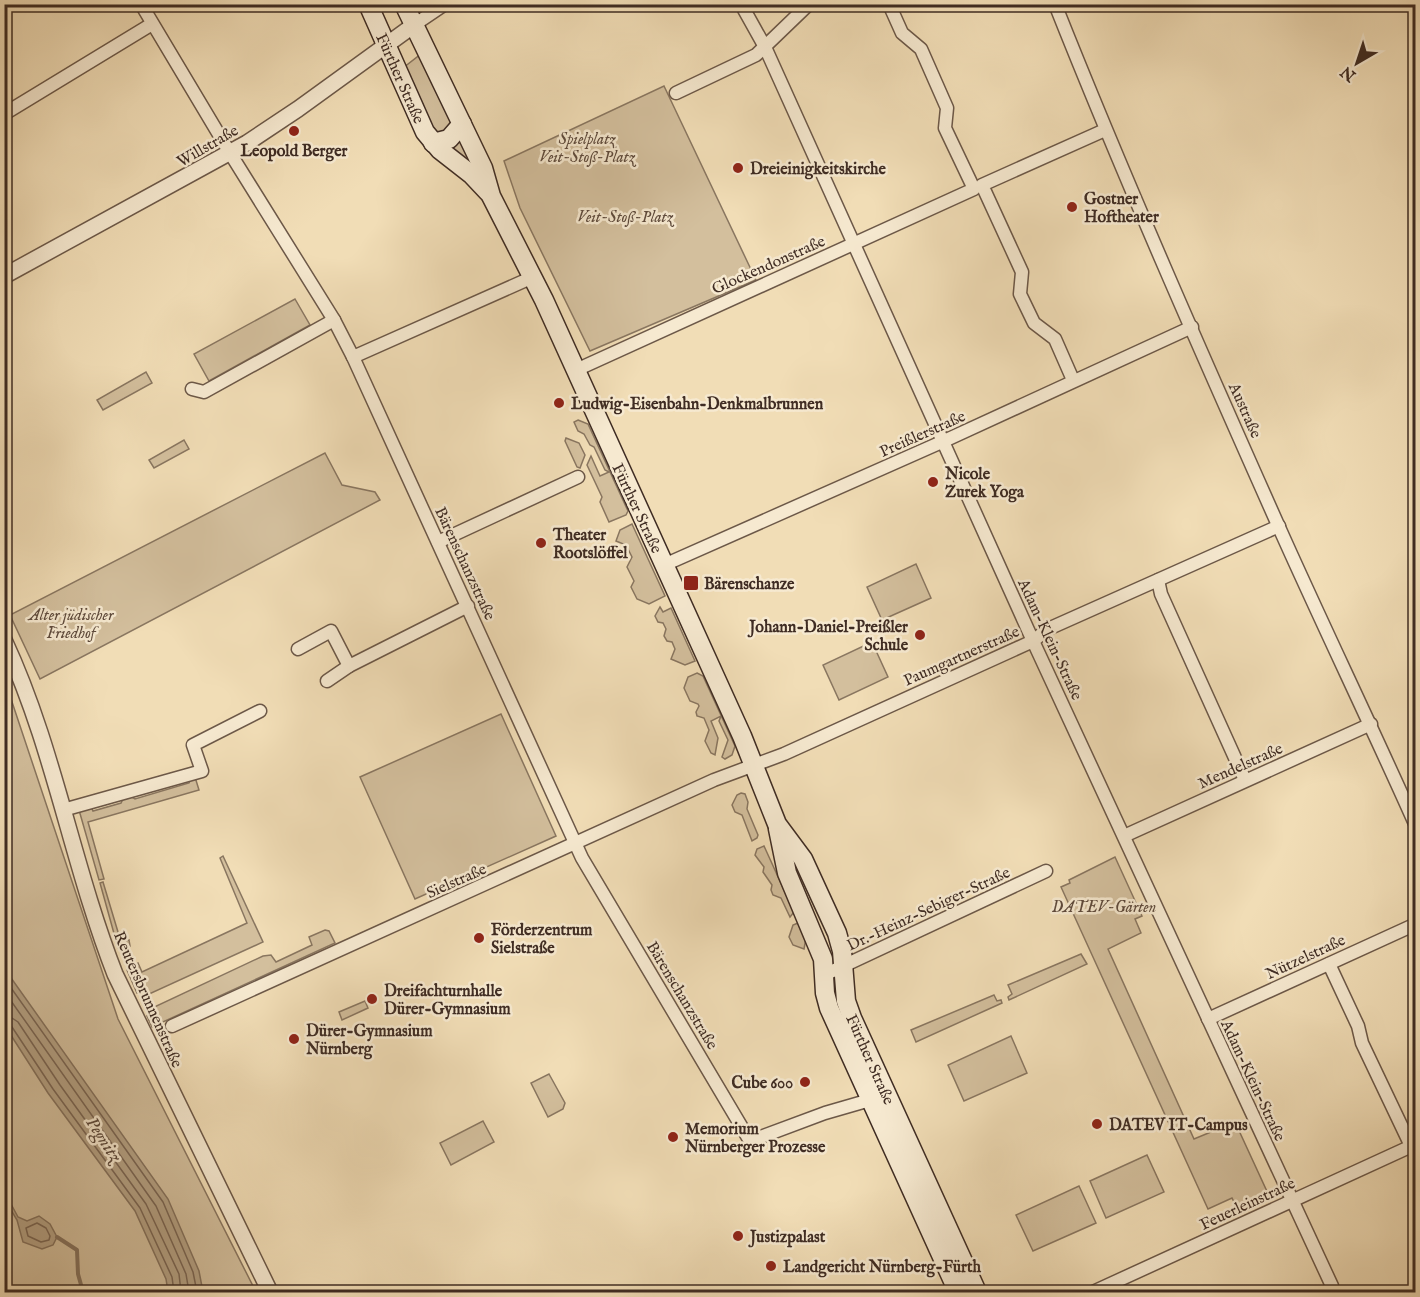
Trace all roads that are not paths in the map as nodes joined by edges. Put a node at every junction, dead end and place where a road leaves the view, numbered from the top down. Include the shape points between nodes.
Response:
1 (141, 4) edge
2 (368, 4) edge
3 (405, 4) edge
4 (445, 4) edge
5 (741, 4) edge
6 (809, 4) edge
7 (889, 4) edge
8 (1055, 4) edge
9 (152, 24) junction
10 (414, 25) junction
11 (386, 45) junction
12 (765, 47) junction
13 (676, 93) dead end
14 (4, 114) edge
15 (462, 124) junction
16 (1105, 130) junction
17 (433, 143) junction
18 (230, 153) junction
19 (978, 187) junction
20 (491, 196) junction
21 (854, 243) junction
22 (4, 276) edge
23 (532, 277) junction
24 (334, 320) junction
25 (1192, 327) junction
26 (353, 357) junction
27 (576, 370) junction
28 (1073, 381) junction
29 (192, 389) dead end
30 (944, 441) junction
31 (578, 477) dead end
32 (1279, 526) junction
33 (438, 542) junction
34 (664, 565) junction
35 (1158, 580) junction
36 (468, 606) junction
37 (4, 640) edge
38 (1033, 641) junction
39 (298, 649) dead end
40 (349, 666) junction
41 (327, 681) dead end
42 (260, 711) dead end
43 (1371, 724) junction
44 (753, 765) junction
45 (1245, 780) junction
46 (63, 810) junction
47 (777, 824) junction
48 (1416, 826) edge
49 (1124, 836) junction
50 (576, 844) junction
51 (1046, 871) dead end
52 (1416, 924) edge
53 (1329, 964) junction
54 (843, 966) junction
55 (824, 975) junction
56 (1208, 1018) junction
57 (172, 1026) dead end
58 (870, 1100) junction
59 (1413, 1145) edge
60 (1292, 1200) junction
61 (1332, 1286) dead end
62 (270, 1293) edge
63 (958, 1293) edge
64 (977, 1293) edge
65 (1093, 1293) edge

1 - 9 street, Bärenschanzstraße
2 - 11 main road, Fürther Straße
3 - 10 main road, Fürther Straße
4 - 10 street
5 - 12 street, Adam-Klein-Straße
6 - 12 street
7 - 19 street via 902,33 921,49 947,108 945,128
8 - 16 street, Austraße
9 - 14 street
9 - 18 street, Bärenschanzstraße
10 - 11 street, Willstraße
10 - 15 main road, Fürther Straße
11 - 17 main road, Fürther Straße
11 - 18 street, Willstraße
12 - 13 street
12 - 21 street, Adam-Klein-Straße
15 - 17 main road via 448,140
15 - 20 main road, Fürther Straße via 483,168
16 - 19 street, Glockendonstraße
16 - 25 street, Austraße
17 - 20 main road, Fürther Straße
18 - 22 street, Willstraße
18 - 24 street, Bärenschanzstraße
19 - 21 street, Glockendonstraße
19 - 28 street via 1022,272 1020,294 1034,323 1055,339
20 - 23 main road, Fürther Straße
21 - 27 street, Glockendonstraße
21 - 30 street, Adam-Klein-Straße
23 - 26 street
23 - 27 main road, Fürther Straße
24 - 26 street, Bärenschanzstraße
24 - 29 street via 204,392
25 - 28 street, Preißlerstraße
25 - 32 street, Austraße
26 - 33 street, Bärenschanzstraße
27 - 34 main road, Fürther Straße
28 - 30 street, Preißlerstraße
30 - 34 street, Preißlerstraße
30 - 38 street, Adam-Klein-Straße
31 - 33 street
32 - 35 street, Paumgartnerstraße
32 - 43 street, Austraße
33 - 36 street, Bärenschanzstraße
34 - 44 main road, Fürther Straße
35 - 38 street, Paumgartnerstraße via 1048,629
35 - 45 street
36 - 40 street
36 - 50 street, Bärenschanzstraße
37 - 46 street, Reutersbrunnenstraße via 31,703
38 - 44 street, Paumgartnerstraße
38 - 49 street, Adam-Klein-Straße
39 - 40 street via 331,631
40 - 41 street
42 - 46 street via 193,745 202,771
43 - 45 street, Mendelstraße
43 - 48 street, Austraße
44 - 47 main road, Fürther Straße
44 - 50 street, Sielstraße
45 - 49 street, Mendelstraße
46 - 62 street, Reutersbrunnenstraße via 119,985
47 - 54 main road, Fürther Straße via 803,859 839,939
47 - 55 main road, Fürther Straße via 787,873 819,948
49 - 56 street, Adam-Klein-Straße
50 - 57 street, Sielstraße
50 - 58 street, Bärenschanzstraße via 750,1141
51 - 54 street, Dr.-Heinz-Sebiger-Straße
52 - 53 street, Nützelstraße
53 - 56 street, Nützelstraße
53 - 59 street via 1362,1043
54 - 55 street, Dr.-Heinz-Sebiger-Straße
54 - 64 main road, Fürther Straße via 852,1018
55 - 58 main road, Fürther Straße via 829,1008
56 - 60 street, Adam-Klein-Straße
58 - 63 main road, Fürther Straße
59 - 60 street, Feuerleinstraße
60 - 61 street, Adam-Klein-Straße
60 - 65 street, Feuerleinstraße

